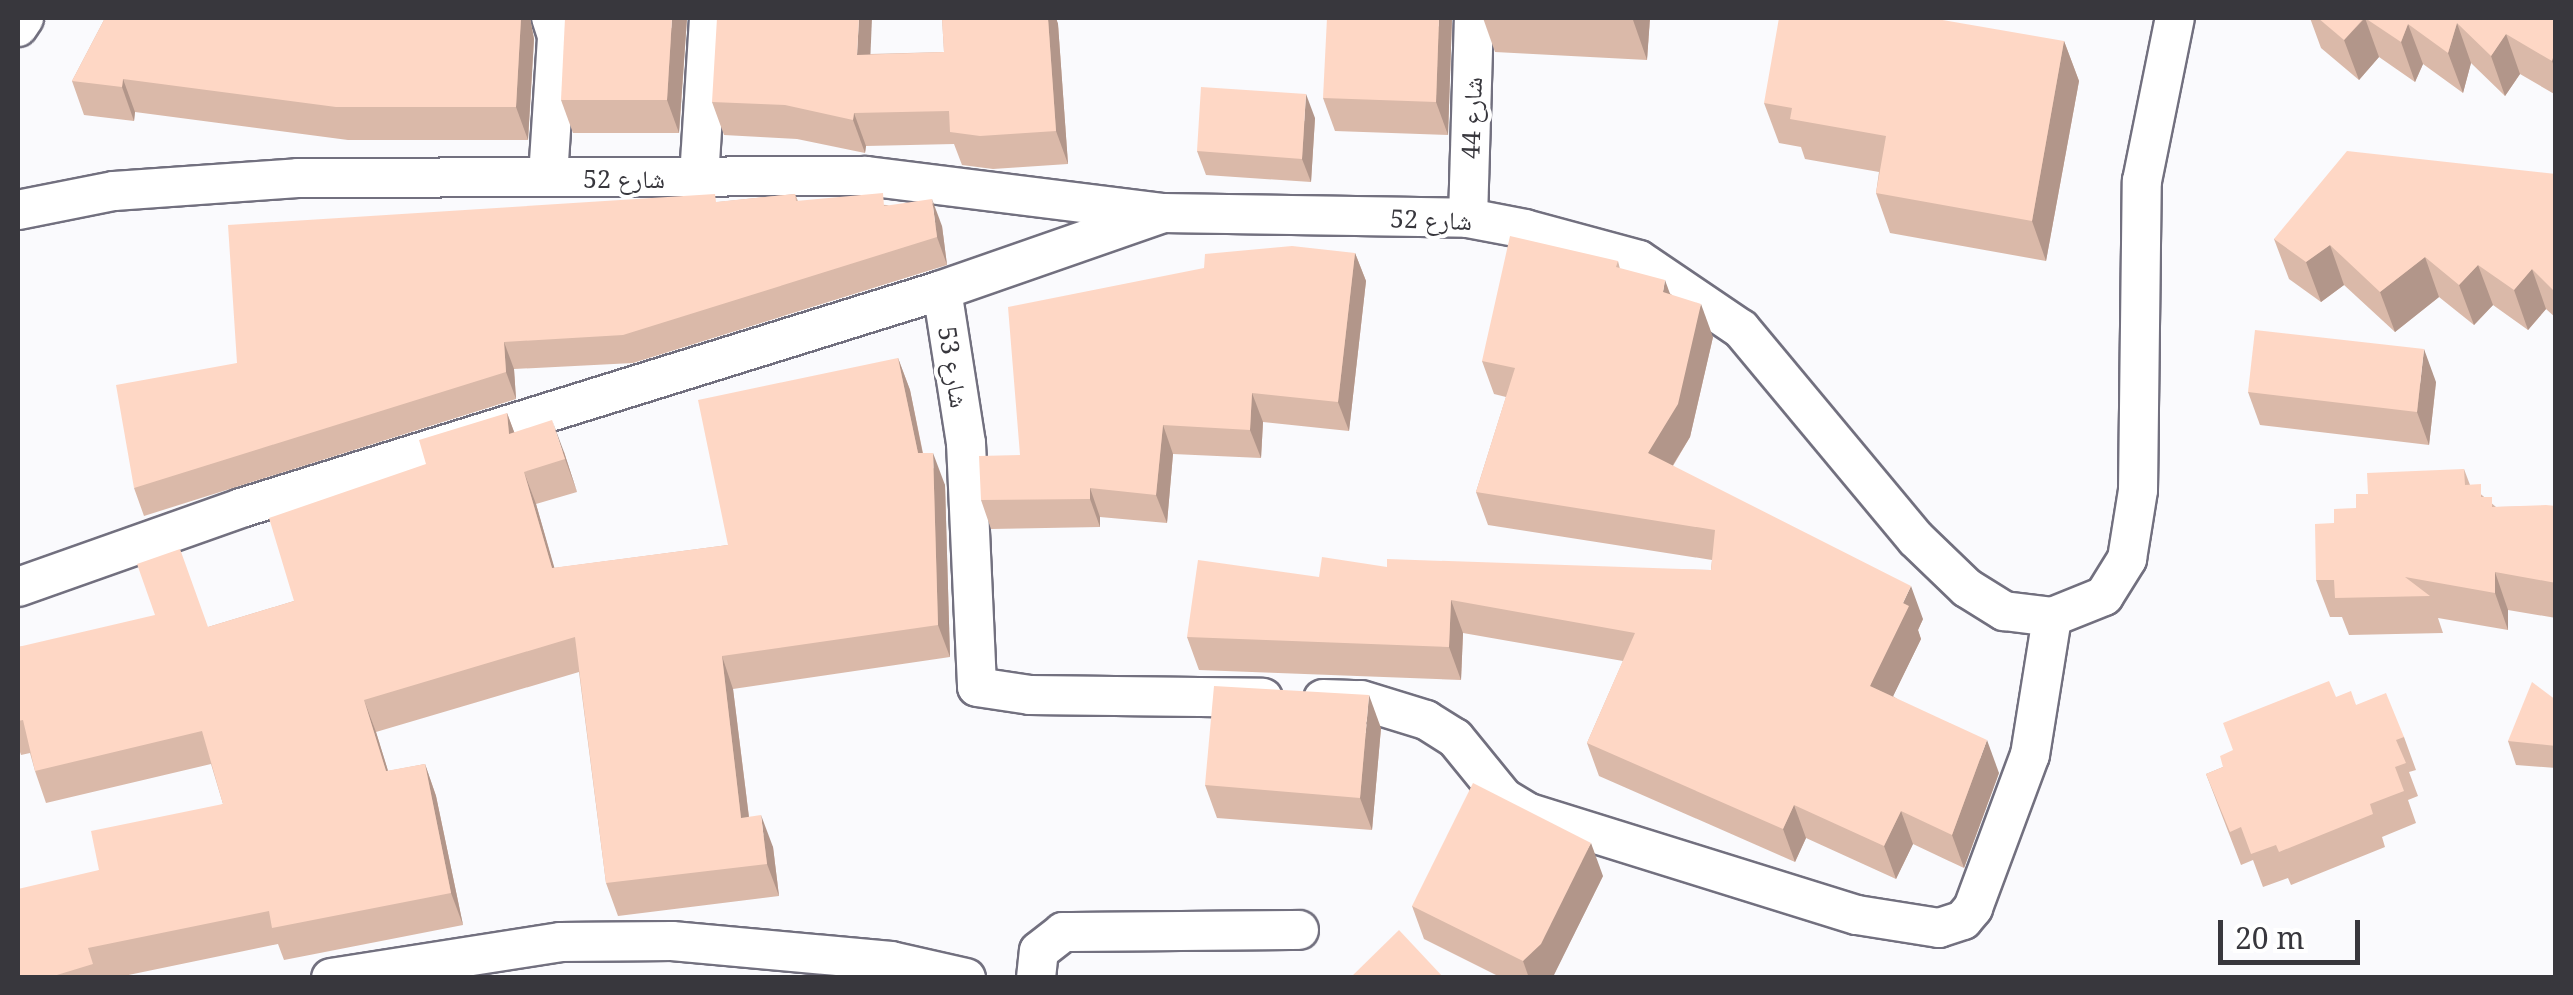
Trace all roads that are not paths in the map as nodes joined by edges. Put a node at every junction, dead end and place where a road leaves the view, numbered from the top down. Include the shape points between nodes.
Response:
1 (24, 18) edge
2 (551, 18) edge
3 (709, 18) edge
4 (1474, 18) edge
5 (2175, 18) edge
6 (18, 26) edge
7 (548, 177) junction
8 (699, 178) junction
9 (18, 210) edge
10 (1163, 213) junction
11 (1468, 218) junction
12 (942, 290) junction
13 (18, 587) edge
14 (2052, 617) junction
15 (1298, 930) dead end
16 (331, 978) edge
17 (966, 978) edge
18 (1036, 978) edge

1 - 6 street
2 - 7 street via 557,36
3 - 8 street
4 - 11 street, شارع 44
5 - 14 street, شارع 52 via 2142,181 2138,490 2127,559 2104,596
7 - 8 street, شارع 52
7 - 9 street, شارع 52 via 298,178 114,192
8 - 10 street, شارع 52 via 866,176
10 - 11 street, شارع 52
10 - 12 street
11 - 14 street, شارع 52 via 1638,260 1741,329 1916,539 1967,588 2004,611
12 - 13 street via 241,508
12 - 14 street, شارع 53 via 966,443 972,663 974,681 984,690 1361,700 1395,708 1455,738 1504,798 1529,813 1721,876 1918,928 1952,926 1972,908 2030,754
15 - 18 street via 1063,932 1039,951
16 - 17 street via 560,942 672,941 892,961

